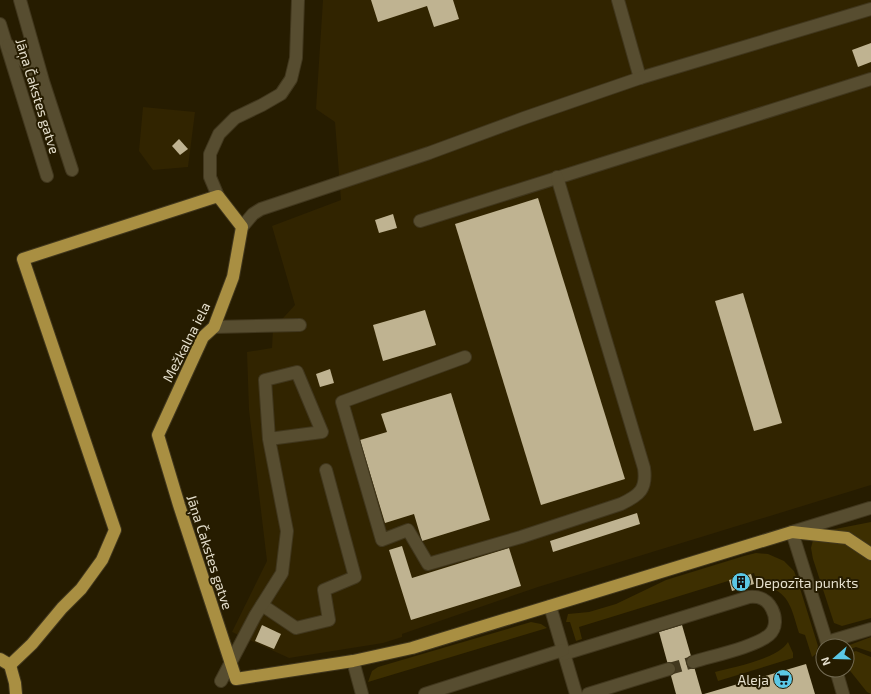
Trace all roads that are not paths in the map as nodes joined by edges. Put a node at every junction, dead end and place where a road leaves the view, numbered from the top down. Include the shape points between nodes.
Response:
1 (20, 0) edge
2 (298, 0) edge
3 (618, 0) edge
4 (871, 9) edge
5 (0, 24) edge
6 (6, 42) junction
7 (640, 78) junction
8 (871, 79) edge
9 (43, 81) junction
10 (72, 170) dead end
11 (47, 176) dead end
12 (557, 177) junction
13 (218, 196) junction
14 (420, 221) dead end
15 (242, 227) junction
16 (300, 325) dead end
17 (214, 327) junction
18 (465, 358) dead end
19 (158, 435) joint
20 (269, 439) junction
21 (326, 470) dead end
22 (870, 508) dead end
23 (792, 532) junction
24 (871, 554) edge
25 (262, 605) junction
26 (550, 606) junction
27 (871, 628) edge
28 (826, 638) edge
29 (844, 638) edge
30 (564, 652) junction
31 (353, 661) junction
32 (5, 662) edge
33 (693, 662) tunnel mouth
34 (669, 669) tunnel mouth
35 (838, 678) edge
36 (221, 681) dead end
37 (16, 694) edge
38 (362, 694) edge
39 (425, 694) edge
40 (575, 694) edge
41 (588, 694) edge
42 (843, 694) edge

1 - 9 street, Jāņa Čakstes gatve
2 - 13 street via 296,58 291,79 280,94 235,118 219,134 210,154 210,177
3 - 7 street
4 - 7 street
5 - 6 street, Jāņa Čakstes gatve
6 - 9 street
6 - 11 street, Jāņa Čakstes gatve
7 - 15 street via 261,209 252,214
8 - 12 street
9 - 10 street, Jāņa Čakstes gatve
12 - 14 street
12 - 18 street via 644,468 646,479 642,490 621,504 522,537 428,564 408,530 382,540 342,402
13 - 15 highway
13 - 32 highway via 23,259 115,530 102,560 82,589 62,608 42,633
15 - 17 highway, Mežkalna iela via 233,277
16 - 17 street
17 - 19 highway, Mežkalna iela via 203,338
19 - 31 highway, Jāņa Čakstes gatve via 236,678
20 - 20 street via 322,432 297,372 265,380
20 - 25 street via 287,531 282,573
21 - 25 street via 355,577 324,590 329,620 296,628
22 - 23 street
23 - 24 highway via 847,538
23 - 26 highway
23 - 28 street
25 - 36 street
26 - 30 street
26 - 31 highway via 412,648
27 - 29 street
30 - 33 street via 749,597 765,600 774,613 774,629 769,635 748,645
30 - 39 street
30 - 40 street
31 - 38 street
32 - 37 highway via 15,683
34 - 41 street
35 - 42 street

